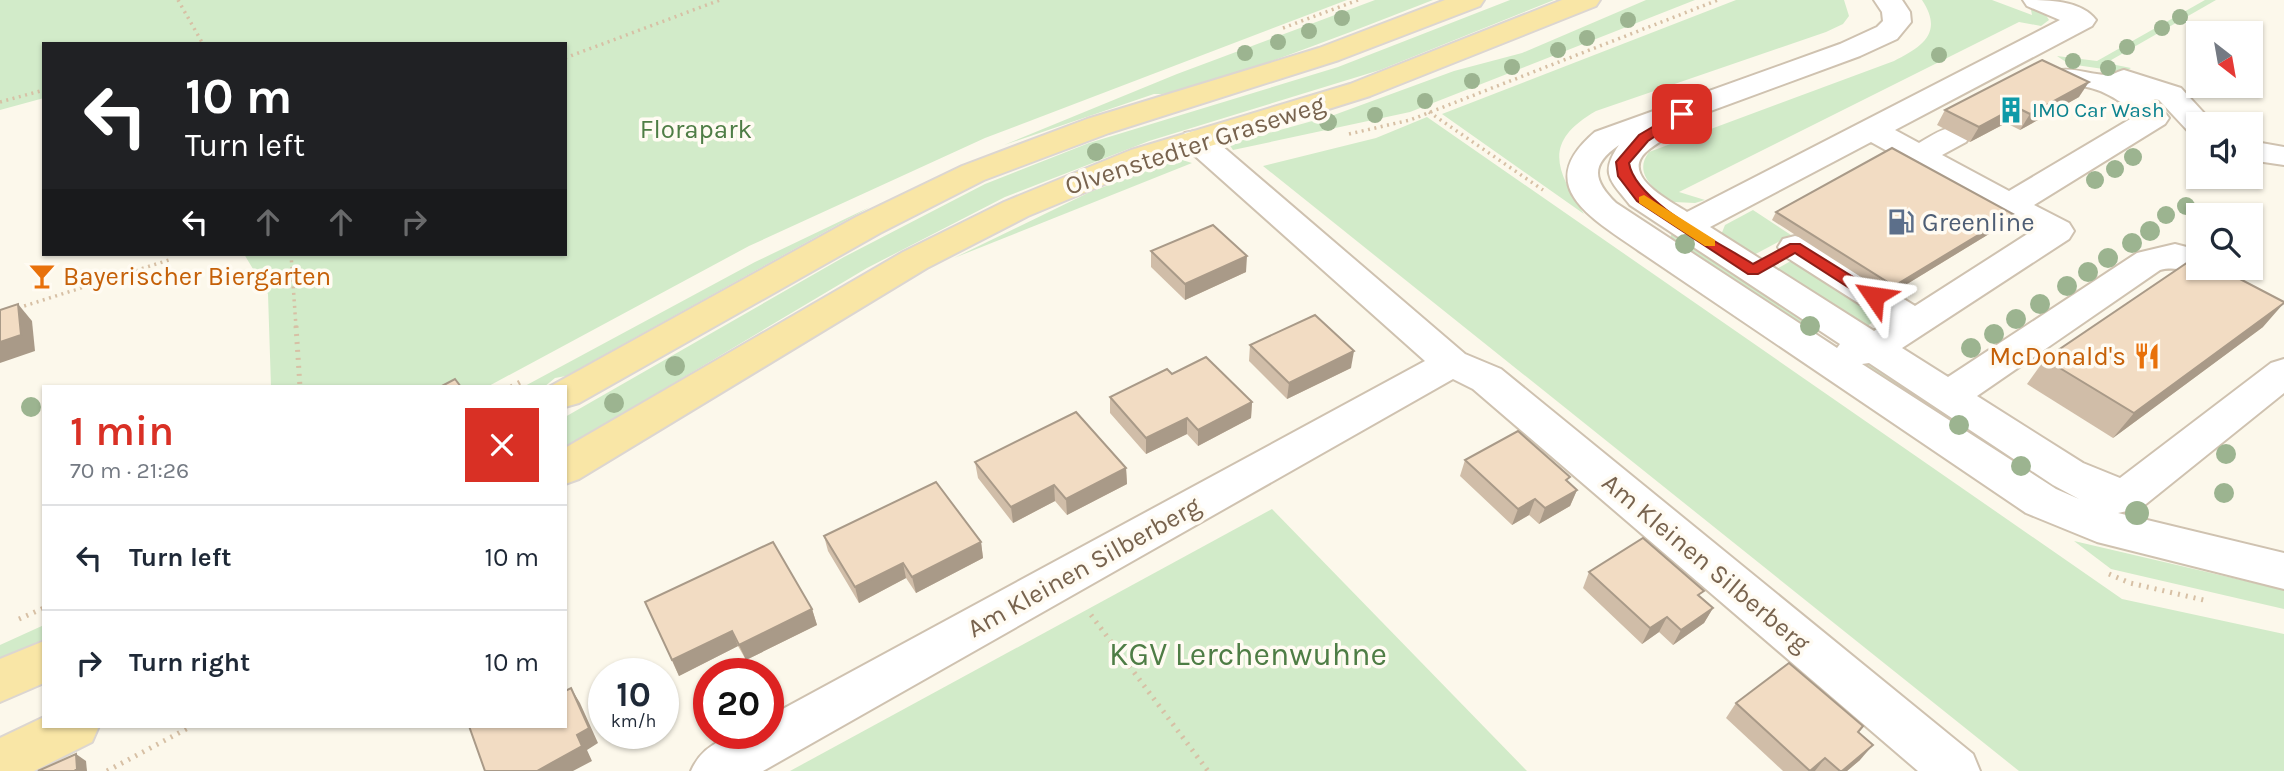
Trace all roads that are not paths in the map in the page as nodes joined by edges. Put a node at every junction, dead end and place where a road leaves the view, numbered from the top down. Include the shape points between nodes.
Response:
1 (1470, 0) edge
2 (1586, 0) edge
3 (1888, 0) edge
4 (2037, 0) edge
5 (2025, 50) junction
6 (2053, 85) edge
7 (1702, 103) junction
8 (2188, 112) edge
9 (1872, 130) junction
10 (1955, 135) edge
11 (1196, 140) junction
12 (2263, 152) edge
13 (2284, 156) edge
14 (1927, 166) junction
15 (1995, 203) junction
16 (1685, 227) junction
17 (2186, 258) edge
18 (1753, 271) junction
19 (1914, 322) junction
20 (1800, 342) junction
21 (1873, 348) junction
22 (1452, 363) junction
23 (2284, 373) edge
24 (567, 392) edge
25 (1948, 396) junction
26 (567, 467) edge
27 (2126, 496) junction
28 (2041, 501) junction
29 (2284, 570) edge
30 (42, 662) edge
31 (0, 681) edge
32 (71, 728) edge
33 (0, 763) edge
34 (716, 771) edge
35 (1955, 771) edge

1 - 24 main road, Olvenstedter Graseweg via 1308,62 1002,160 868,226
2 - 11 main road, Olvenstedter Graseweg via 1360,90
3 - 7 street via 1897,22 1887,33
4 - 5 street via 2082,20
5 - 8 street via 2067,69 2160,89
5 - 9 street
6 - 15 street via 2074,77 2106,85 2145,105 2154,118
7 - 16 street via 1644,138 1622,162 1624,176 1634,190
7 - 20 street via 1622,131 1592,148 1581,169 1583,185 1616,219
9 - 14 street
9 - 16 street
10 - 14 street
11 - 22 street, Am Kleinen Silberberg
11 - 26 main road, Olvenstedter Graseweg via 1094,175 946,243
12 - 13 street
14 - 15 street
15 - 19 street via 2057,231
16 - 18 street
17 - 25 street via 2175,255 2150,261
18 - 19 street via 1800,244
18 - 21 street
19 - 21 street
20 - 21 street via 1843,353
20 - 28 street
21 - 25 street
22 - 34 street, Am Kleinen Silberberg
22 - 35 street, Am Kleinen Silberberg via 1487,379
23 - 27 street
25 - 27 street via 2068,474
27 - 28 street
28 - 29 street via 2097,525
30 - 31 main road
32 - 33 main road

